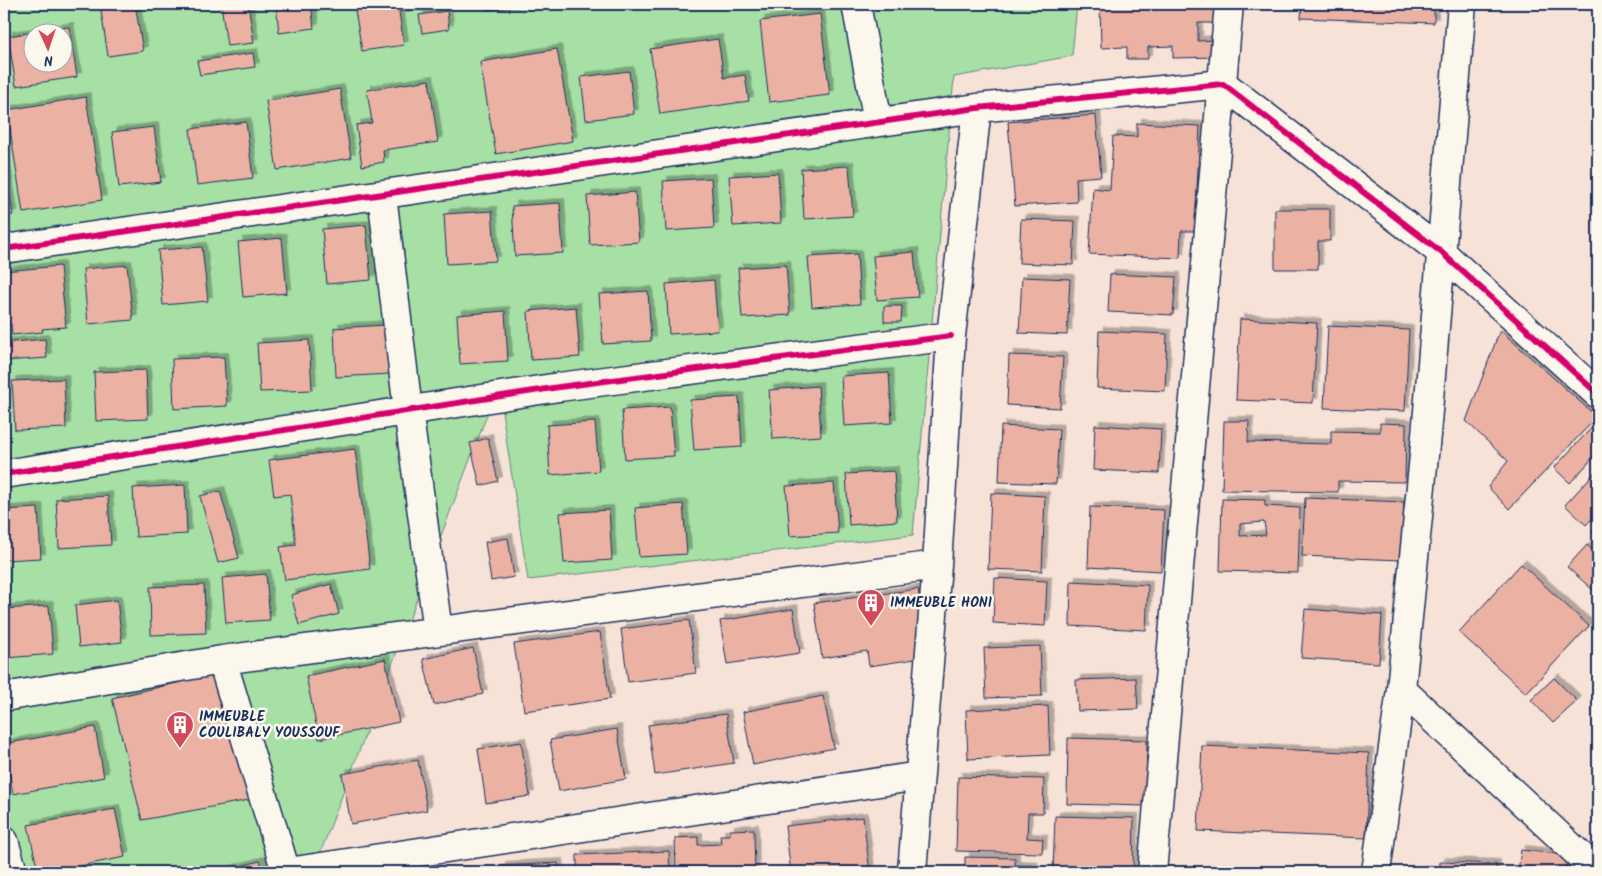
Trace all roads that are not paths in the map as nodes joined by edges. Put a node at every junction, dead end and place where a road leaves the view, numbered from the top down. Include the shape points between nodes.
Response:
1 (856, 4) edge
2 (1230, 4) edge
3 (1462, 4) edge
4 (1223, 84) junction
5 (977, 108) junction
6 (878, 122) junction
7 (382, 195) junction
8 (4, 249) edge
9 (1441, 252) junction
10 (951, 336) junction
11 (1598, 394) edge
12 (408, 410) junction
13 (4, 474) edge
14 (937, 565) junction
15 (438, 631) junction
16 (222, 660) junction
17 (1401, 689) junction
18 (4, 697) edge
19 (919, 776) junction
20 (4, 841) edge
21 (13, 872) edge
22 (287, 872) edge
23 (912, 872) edge
24 (1152, 872) edge
25 (1376, 872) edge
26 (1598, 872) edge

1 - 6 street
2 - 4 street
3 - 9 street
4 - 5 street
4 - 9 street
4 - 24 street
5 - 6 street
5 - 10 street
6 - 7 street
7 - 8 street
7 - 12 street
9 - 11 street
9 - 17 street
10 - 12 street
10 - 14 street
12 - 13 street
12 - 15 street
14 - 15 street
14 - 19 street
15 - 16 street
16 - 18 street
16 - 22 street
17 - 25 street
17 - 26 street
19 - 22 street
19 - 23 street
20 - 21 street

